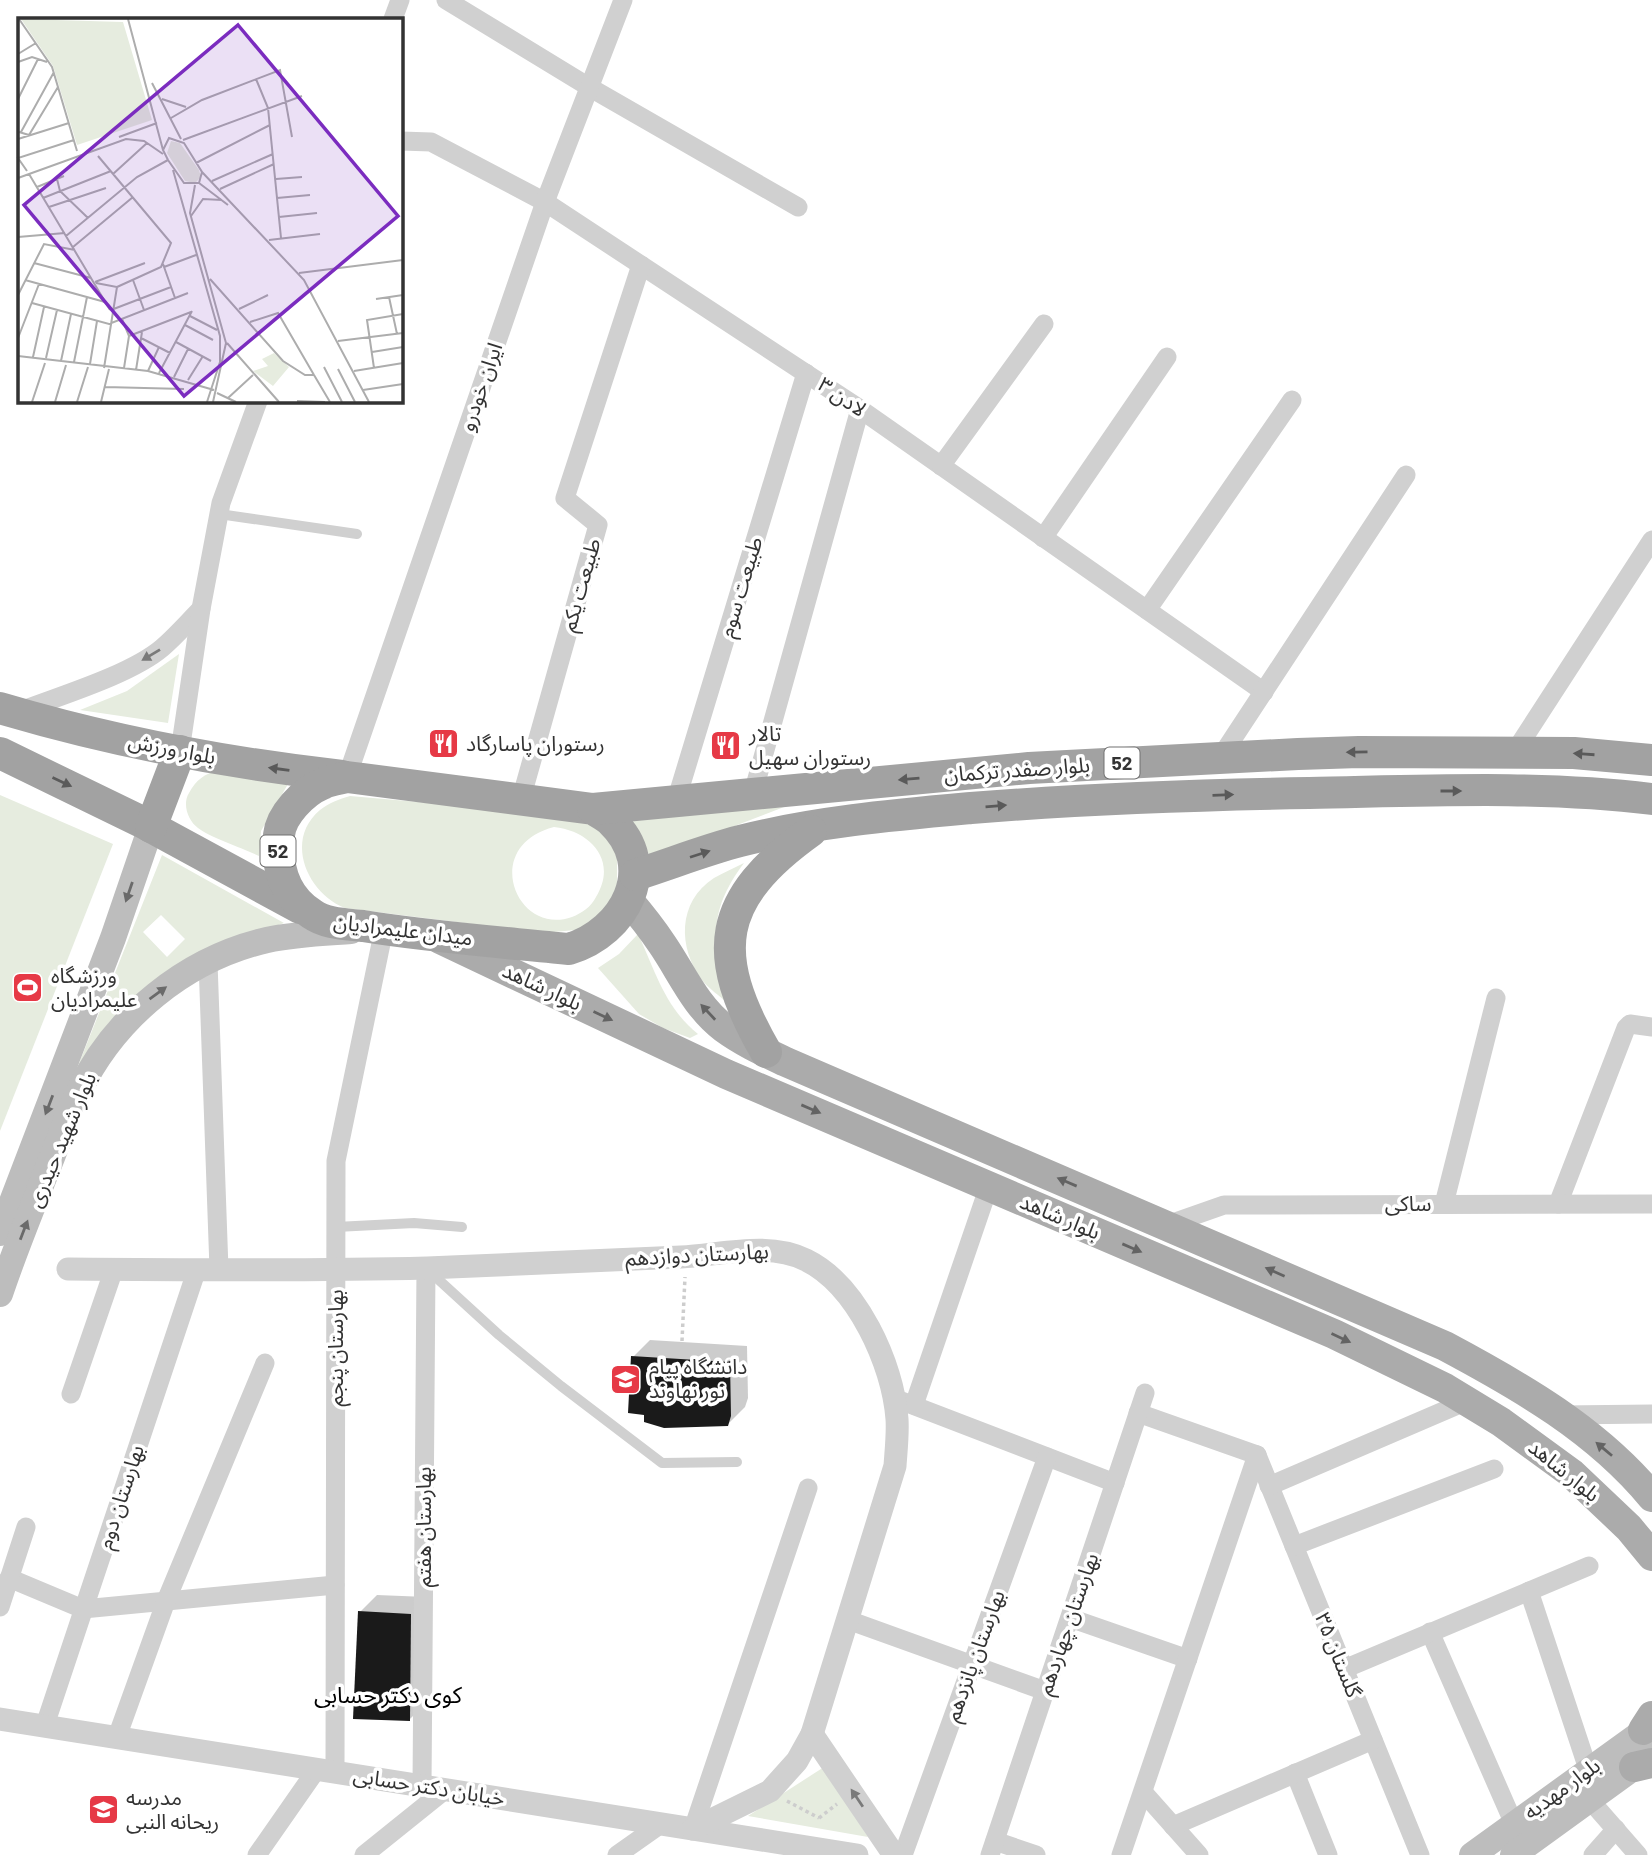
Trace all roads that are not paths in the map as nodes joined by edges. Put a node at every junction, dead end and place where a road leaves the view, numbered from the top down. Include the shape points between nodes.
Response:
1 (400, 0) edge
2 (446, 0) edge
3 (623, 0) edge
4 (393, 18) edge
5 (589, 87) junction
6 (402, 141) edge
7 (545, 202) junction
8 (798, 207) dead end
9 (640, 265) junction
10 (1044, 324) dead end
11 (1167, 357) dead end
12 (806, 373) junction
13 (1292, 400) dead end
14 (258, 402) edge
15 (860, 409) junction
16 (941, 466) junction
17 (1406, 475) dead end
18 (219, 514) junction
19 (357, 534) dead end
20 (1043, 538) junction
21 (1652, 540) edge
22 (201, 609) junction
23 (1147, 610) junction
24 (1264, 692) junction
25 (8, 711) edge
26 (180, 751) junction
27 (0, 753) edge
28 (1514, 753) junction
29 (1220, 758) junction
30 (1652, 760) edge
31 (347, 777) junction
32 (753, 793) junction
33 (521, 799) junction
34 (1652, 799) edge
35 (676, 801) junction
36 (593, 809) junction
37 (818, 826) junction
38 (151, 827) junction
39 (632, 888) junction
40 (310, 913) junction
41 (384, 929) junction
42 (430, 934) junction
43 (208, 962) junction
44 (1496, 999) dead end
45 (1652, 1027) edge
46 (766, 1052) junction
47 (989, 1186) junction
48 (1444, 1204) junction
49 (1558, 1204) junction
50 (1652, 1204) edge
51 (1167, 1225) junction
52 (336, 1227) junction
53 (462, 1227) dead end
54 (0, 1233) edge
55 (336, 1268) junction
56 (426, 1268) junction
57 (68, 1269) dead end
58 (114, 1269) junction
59 (208, 1269) junction
60 (0, 1294) edge
61 (265, 1363) dead end
62 (1145, 1393) dead end
63 (71, 1394) dead end
64 (1467, 1401) junction
65 (904, 1402) junction
66 (1138, 1413) junction
67 (1652, 1414) edge
68 (1562, 1415) junction
69 (1257, 1455) junction
70 (1047, 1457) junction
71 (737, 1462) dead end
72 (1494, 1469) dead end
73 (1115, 1483) junction
74 (1269, 1486) junction
75 (808, 1488) dead end
76 (1652, 1497) edge
77 (1614, 1513) junction
78 (26, 1527) dead end
79 (1294, 1546) junction
80 (1652, 1556) edge
81 (1589, 1566) dead end
82 (1652, 1573) edge
83 (9, 1578) junction
84 (335, 1585) junction
85 (1530, 1591) junction
86 (166, 1601) junction
87 (0, 1607) edge
88 (83, 1609) junction
89 (1070, 1618) junction
90 (848, 1620) junction
91 (1430, 1632) junction
92 (1188, 1659) junction
93 (973, 1663) junction
94 (1344, 1668) junction
95 (1045, 1691) junction
96 (0, 1718) edge
97 (45, 1725) junction
98 (812, 1734) junction
99 (117, 1737) junction
100 (1373, 1740) junction
101 (1648, 1743) edge
102 (1588, 1769) junction
103 (326, 1770) junction
104 (1295, 1773) junction
105 (422, 1786) junction
106 (446, 1789) junction
107 (1143, 1792) junction
108 (1589, 1799) junction
109 (1555, 1808) junction
110 (661, 1824) junction
111 (1514, 1824) junction
112 (1173, 1825) junction
113 (694, 1829) junction
114 (1616, 1829) junction
115 (993, 1848) edge
116 (847, 1854) edge
117 (257, 1855) edge
118 (364, 1855) edge
119 (617, 1855) edge
120 (894, 1855) edge
121 (903, 1855) edge
122 (1036, 1855) edge
123 (1121, 1855) edge
124 (1199, 1855) edge
125 (1328, 1855) edge
126 (1420, 1855) edge
127 (1472, 1855) edge
128 (1513, 1855) edge
129 (1593, 1855) edge
130 (1638, 1855) edge

1 - 4 street
2 - 5 street
3 - 5 street, ایران خودرو
5 - 7 street, ایران خودرو
5 - 8 street
6 - 7 street, لادن ۳ via 431,142
7 - 9 street, لادن ۳
7 - 31 street, ایران خودرو
9 - 12 street, لادن ۳
9 - 33 street, طبیعت یکم via 565,498 598,525
10 - 16 street
11 - 20 street
12 - 15 street, لادن ۳
12 - 35 street, طبیعت سوم
13 - 23 street
14 - 18 street
15 - 16 street, لادن ۳
15 - 32 street
16 - 20 street, لادن ۳
17 - 24 street
18 - 19 lane
18 - 22 street
20 - 23 street, لادن ۳
21 - 28 street
22 -> 25 street via 161,649 136,664
22 - 26 street
23 - 24 street, لادن ۳
24 - 29 street
25 - 26 highway, بلوار ورزش / 52
31 -> 26 highway, بلوار ورزش / 52
26 - 38 highway
27 -> 38 highway, 52
28 -> 29 highway, بلوار صفدر ترکمان / 52 via 1359,751
30 -> 28 highway, بلوار صفدر ترکمان / 52
29 -> 32 highway, بلوار صفدر ترکمان / 52 via 1017,769
31 - 33 highway, میدان علیمرادیان / 52
31 - 40 highway, میدان علیمرادیان / 52 via 309,791 292,807 279,830 281,877
32 - 35 highway, بلوار صفدر ترکمان / 52
33 - 36 highway, میدان علیمرادیان / 52
37 -> 34 highway, بلوار صفدر ترکمان / 52 via 911,813 1152,797 1485,791
35 - 36 highway, بلوار صفدر ترکمان / 52
36 - 39 highway via 611,821 624,838 632,856
39 -> 37 highway, بلوار صفدر ترکمان / 52 via 740,841
37 - 46 highway via 761,873 734,920 729,955 733,981 745,1016
38 - 40 highway, 52
38 -> 54 main road, بلوار شهید حیدری
39 - 42 highway, میدان علیمرادیان / 52 via 618,919 603,934 569,949
46 -> 39 main road, بلوار شاهد via 723,1027 703,1008
40 - 41 highway, میدان علیمرادیان / 52 via 322,920
41 - 42 highway, میدان علیمرادیان / 52
41 - 43 main road, بلوار شهید حیدری via 265,940
41 - 52 street, بهارستان پنجم via 336,1161
42 -> 47 main road, بلوار شاهد via 726,1074
43 - 59 street
60 -> 43 main road, بلوار شهید حیدری via 78,1092 98,1057 150,998
44 - 48 street
45 - 49 street via 1630,1024 1626,1028
51 -> 46 main road, بلوار شاهد
47 -> 64 main road, بلوار شاهد via 1334,1334
47 - 65 street
48 - 49 street, ساکی
48 - 51 street, ساکی via 1224,1205
49 - 50 street, ساکی
68 -> 51 main road, بلوار شاهد via 1445,1346
52 - 53 lane via 414,1223
52 - 55 street, بهارستان پنجم
55 - 56 street, بهارستان دوازدهم
55 - 59 street, بهارستان دوازدهم
55 - 84 street, بهارستان پنجم
56 - 65 street, بهارستان دوازدهم via 778,1251 794,1255 839,1284 860,1310
56 - 71 lane via 520,1352 662,1463
56 - 105 street, بهارستان هفتم
57 - 58 street, بهارستان دوازدهم
58 - 59 street, بهارستان دوازدهم
58 - 63 street
59 - 88 street, بهارستان دوم
61 - 86 street
62 - 66 street, بهارستان چهاردهم
64 - 74 street
64 - 77 main road, بلوار شاهد via 1543,1451
65 - 70 street
65 - 90 street, بهارستان دوازدهم via 897,1420 895,1466
66 - 69 street
66 - 73 street, بهارستان چهاردهم
67 - 68 street
76 -> 68 main road, بلوار شاهد via 1607,1451
69 - 74 street, گلستان ۳۵
69 - 92 street
70 - 73 street
70 - 93 street, بهارستان پانزدهم
72 - 79 street
73 - 89 street, بهارستان چهاردهم
74 - 79 street, گلستان ۳۵
75 - 113 street
77 - 80 main road, بلوار شاهد
77 - 82 main road
78 - 83 street
79 - 94 street, گلستان ۳۵
81 - 85 street
83 - 87 street
83 - 88 street
84 - 86 street
84 - 103 street, بهارستان پنجم
85 - 91 street
85 - 102 street
86 - 88 street
86 - 99 street
88 - 97 street, بهارستان دوم
89 - 92 street
89 - 95 street, بهارستان چهاردهم
90 - 93 street
90 - 98 street, بهارستان دوازدهم
91 - 94 street
91 - 111 street
92 - 107 street
93 - 95 street
93 - 121 street, بهارستان پانزدهم
94 - 100 street, گلستان ۳۵
95 - 115 street, بهارستان چهاردهم
96 - 97 street, خیابان دکتر حسابی
97 - 99 street, خیابان دکتر حسابی
98 - 113 street, بهارستان دوازدهم via 797,1761 770,1791
120 -> 98 street
99 - 103 street, خیابان دکتر حسابی
100 - 104 street
100 - 126 street, گلستان ۳۵
101 - 102 main road, بلوار مهدیه
101 - 108 main road, بلوار مهدیه
102 - 109 main road, بلوار مهدیه
103 - 105 street, خیابان دکتر حسابی
103 - 117 street
104 - 112 street
104 - 125 street
105 - 106 street, خیابان دکتر حسابی
106 - 110 street, خیابان دکتر حسابی
106 - 118 street
107 - 112 street
107 - 123 street
108 - 109 main road, بلوار مهدیه
108 - 114 street
109 - 111 main road, بلوار مهدیه
109 - 128 main road, بلوار مهدیه
110 - 113 street, خیابان دکتر حسابی
110 - 119 street
111 - 127 main road, بلوار مهدیه
112 - 124 street
113 - 116 street, خیابان دکتر حسابی
114 - 129 street
114 - 130 street
115 - 122 street

